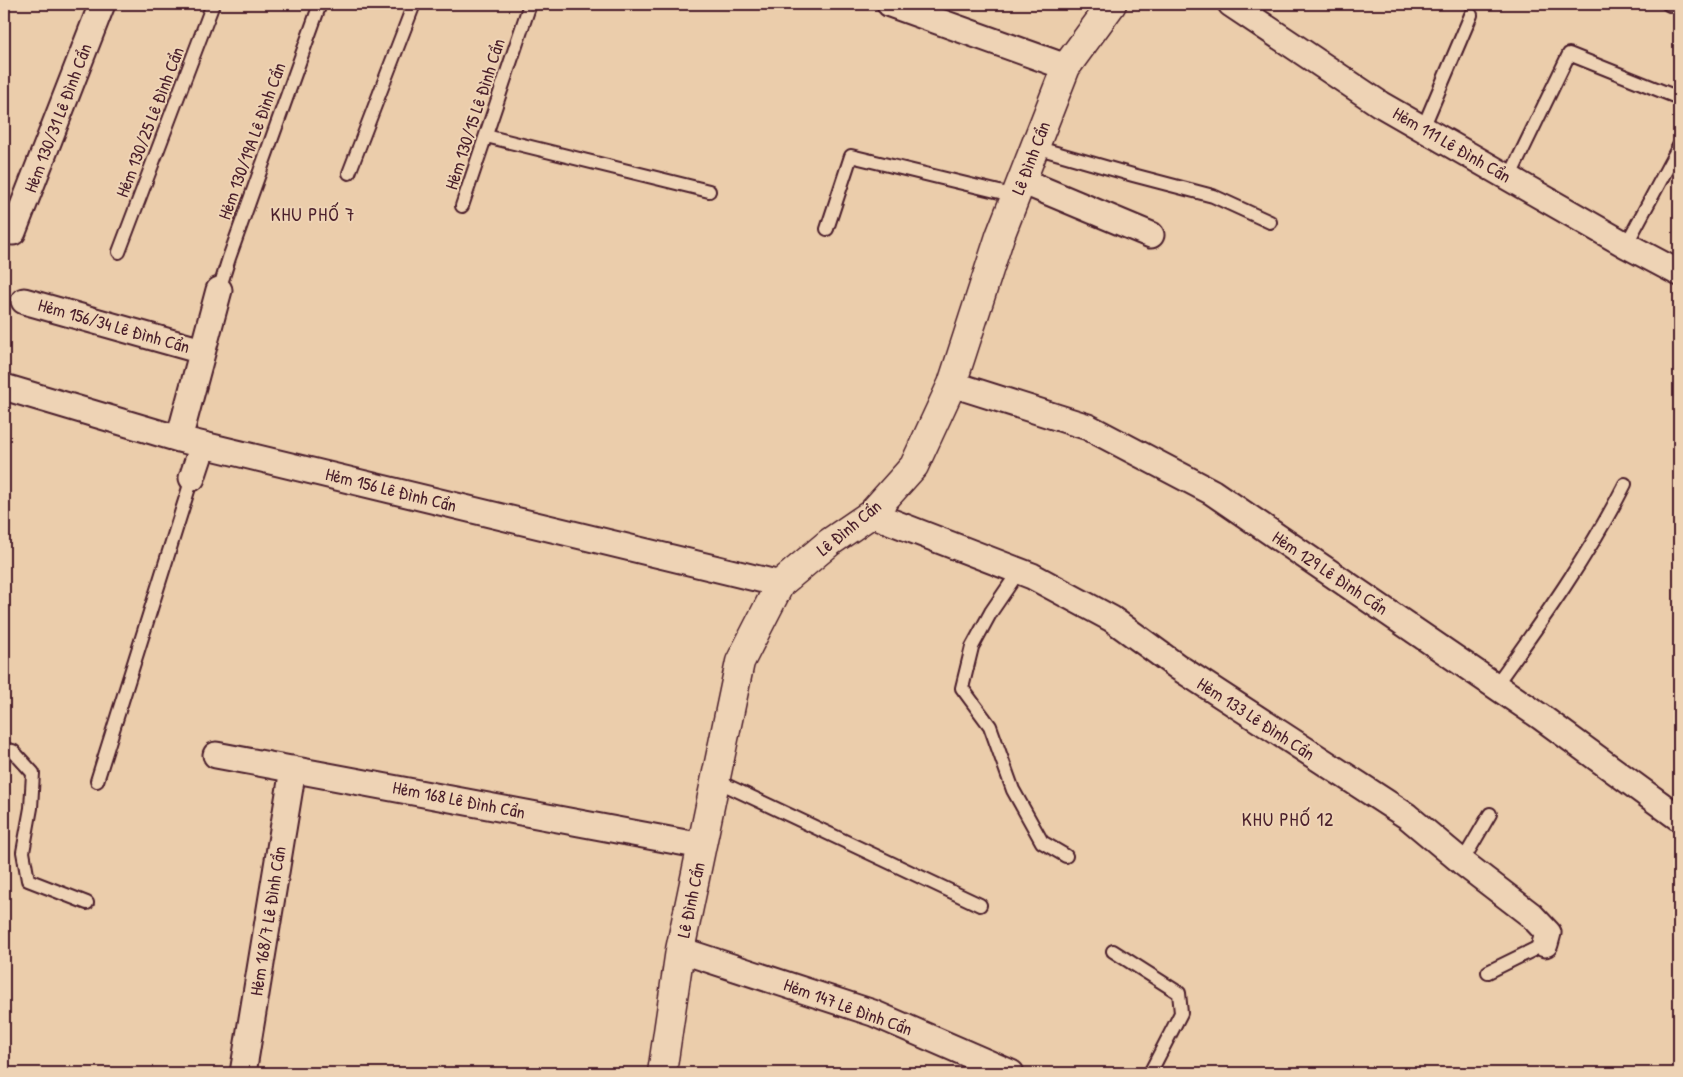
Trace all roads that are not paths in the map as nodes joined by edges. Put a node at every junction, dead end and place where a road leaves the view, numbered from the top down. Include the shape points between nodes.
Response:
1 (102, 4) edge
2 (213, 4) edge
3 (320, 4) edge
4 (414, 4) edge
5 (530, 4) edge
6 (890, 4) edge
7 (1112, 4) edge
8 (1232, 4) edge
9 (1471, 15) dead end
10 (1066, 68) junction
11 (1679, 98) edge
12 (1423, 128) junction
13 (486, 136) junction
14 (1679, 146) edge
15 (1035, 147) junction
16 (349, 173) dead end
17 (1509, 178) junction
18 (1019, 189) junction
19 (709, 191) dead end
20 (462, 206) dead end
21 (1270, 222) dead end
22 (828, 229) dead end
23 (13, 232) dead end
24 (1151, 235) dead end
25 (1626, 245) junction
26 (119, 252) dead end
27 (1679, 273) edge
28 (220, 290) joint
29 (24, 301) dead end
30 (202, 351) junction
31 (952, 384) junction
32 (4, 387) edge
33 (191, 442) junction
34 (192, 478) joint
35 (1626, 484) dead end
36 (871, 514) junction
37 (1019, 571) junction
38 (780, 584) junction
39 (1495, 686) junction
40 (4, 749) edge
41 (216, 754) dead end
42 (293, 768) junction
43 (715, 780) junction
44 (97, 781) dead end
45 (1490, 814) dead end
46 (1679, 818) edge
47 (702, 846) junction
48 (1066, 856) dead end
49 (1462, 862) junction
50 (87, 903) dead end
51 (980, 905) dead end
52 (1545, 944) joint
53 (680, 950) junction
54 (1113, 951) dead end
55 (1488, 972) dead end
56 (242, 1073) edge
57 (662, 1073) edge
58 (1011, 1073) edge
59 (1150, 1073) edge

1 - 23 street, Hẻm 130/31 Lê Đình Cẩn
2 - 26 lane, Hẻm 130/25 Lê Đình Cẩn
3 - 28 lane, Hẻm 130/19A Lê Đình Cẩn via 228,258
4 - 16 lane
5 - 13 lane, Hẻm 130/15 Lê Đình Cẩn
6 - 10 street
7 - 10 street, Lê Đình Cẩn
8 - 12 street, Hẻm 111 Lê Đình Cẩn via 1380,104
9 - 12 lane
10 - 15 street, Lê Đình Cẩn
11 - 17 lane via 1569,54
12 - 17 street, Hẻm 111 Lê Đình Cẩn
13 - 19 lane
13 - 20 lane, Hẻm 130/15 Lê Đình Cẩn
14 - 25 lane
15 - 18 street, Lê Đình Cẩn
15 - 21 lane via 1213,196
17 - 25 street, Hẻm 111 Lê Đình Cẩn
18 - 22 lane via 851,156
18 - 24 street
18 - 31 street, Lê Đình Cẩn
25 - 27 street, Hẻm 111 Lê Đình Cẩn
28 - 30 street
29 - 30 street, Hẻm 156/34 Lê Đình Cẩn
30 - 33 street, Hẻm 156/34 Lê Đình Cẩn
31 - 36 street, Lê Đình Cẩn via 914,466
31 - 39 street, Hẻm 129 Lê Đình Cẩn via 1088,427 1212,492
32 - 33 street, Hẻm 156 Lê Đình Cẩn
33 - 34 street, Hẻm 156/34 Lê Đình Cẩn
33 - 38 street, Hẻm 156 Lê Đình Cẩn
34 - 44 lane
35 - 39 lane via 1608,519 1540,625
36 - 37 street, Hẻm 133 Lê Đình Cẩn
36 - 38 street, Lê Đình Cẩn via 830,542
37 - 48 lane via 972,647 962,688 990,726 1013,790 1042,842
37 - 49 street, Hẻm 133 Lê Đình Cẩn via 1112,619 1178,668 1407,816
38 - 43 street, Lê Đình Cẩn via 740,662
39 - 46 street, Hẻm 129 Lê Đình Cẩn
40 - 50 lane via 14,752 33,773 23,852 28,880
41 - 42 street, Hẻm 168 Lê Đình Cẩn
42 - 47 street, Hẻm 168 Lê Đình Cẩn
42 - 56 street, Hẻm 168/7 Lê Đình Cẩn
43 - 47 street, Lê Đình Cẩn
43 - 51 lane
45 - 49 lane
47 - 53 street, Lê Đình Cẩn
49 - 52 street, Hẻm 133 Lê Đình Cẩn via 1531,915 1548,933
52 - 55 lane, Hẻm 133 Lê Đình Cẩn
53 - 57 street, Lê Đình Cẩn
53 - 58 street, Hẻm 147 Lê Đình Cẩn via 873,1012
54 - 59 lane via 1180,993 1181,1013

